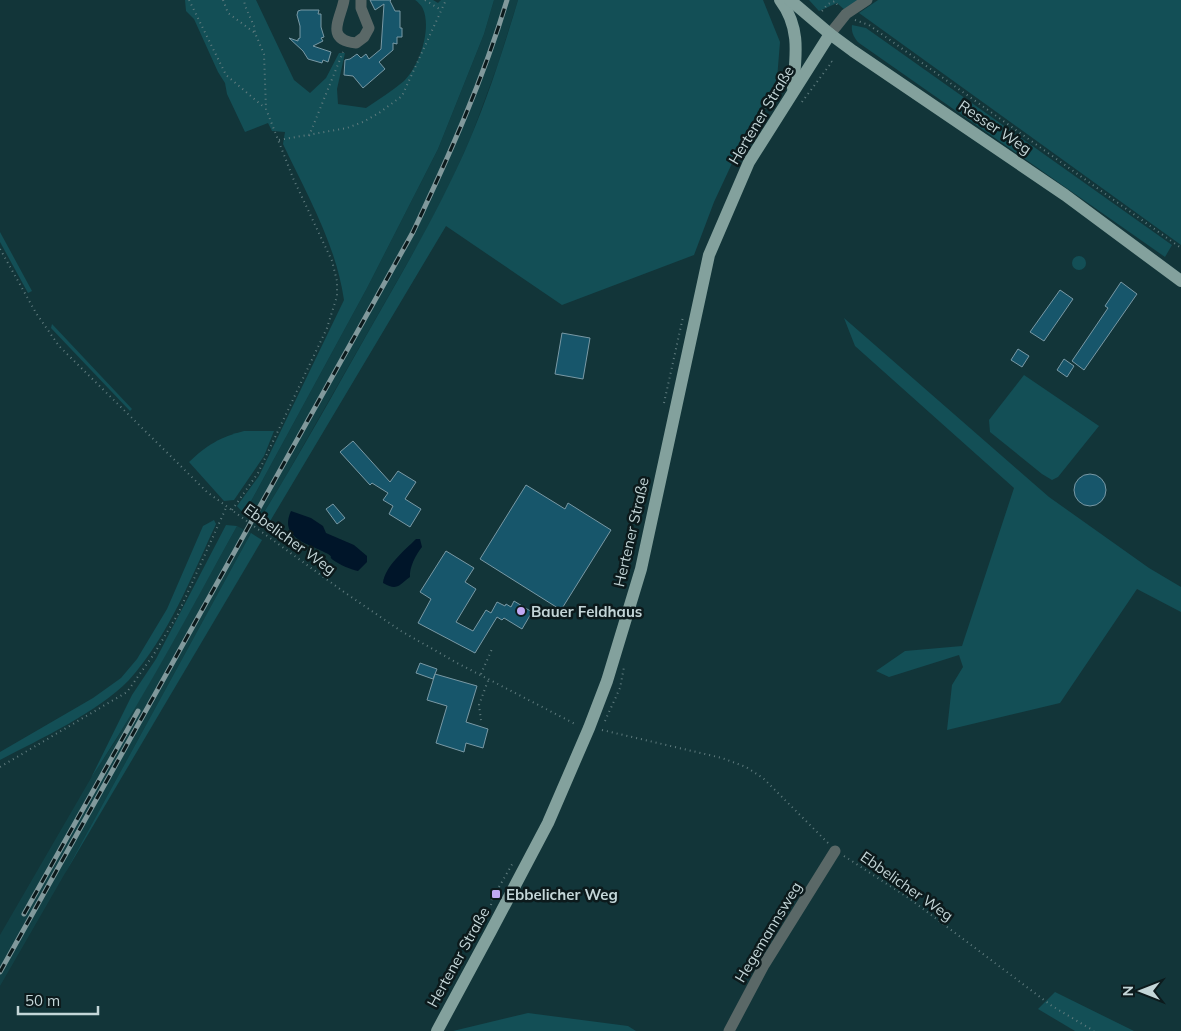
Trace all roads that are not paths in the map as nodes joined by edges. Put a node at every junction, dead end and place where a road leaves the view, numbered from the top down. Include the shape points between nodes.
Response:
1 (344, 0) edge
2 (361, 0) edge
3 (780, 0) edge
4 (790, 0) edge
5 (867, 0) edge
6 (830, 34) junction
7 (793, 93) junction
8 (1181, 281) edge
9 (835, 850) road end
10 (437, 1031) edge
11 (729, 1031) edge

1 - 2 street via 336,24 339,37 356,43 369,28
3 - 7 main road via 796,34
4 - 6 main road, Resser Weg
5 - 6 street via 846,14
6 - 7 main road, Hertener Straße
6 - 8 main road, Resser Weg via 1065,195
7 - 10 main road, Hertener Straße via 749,162 709,255 641,569 607,681 548,823
9 - 11 street, Hegemannsweg via 764,965

